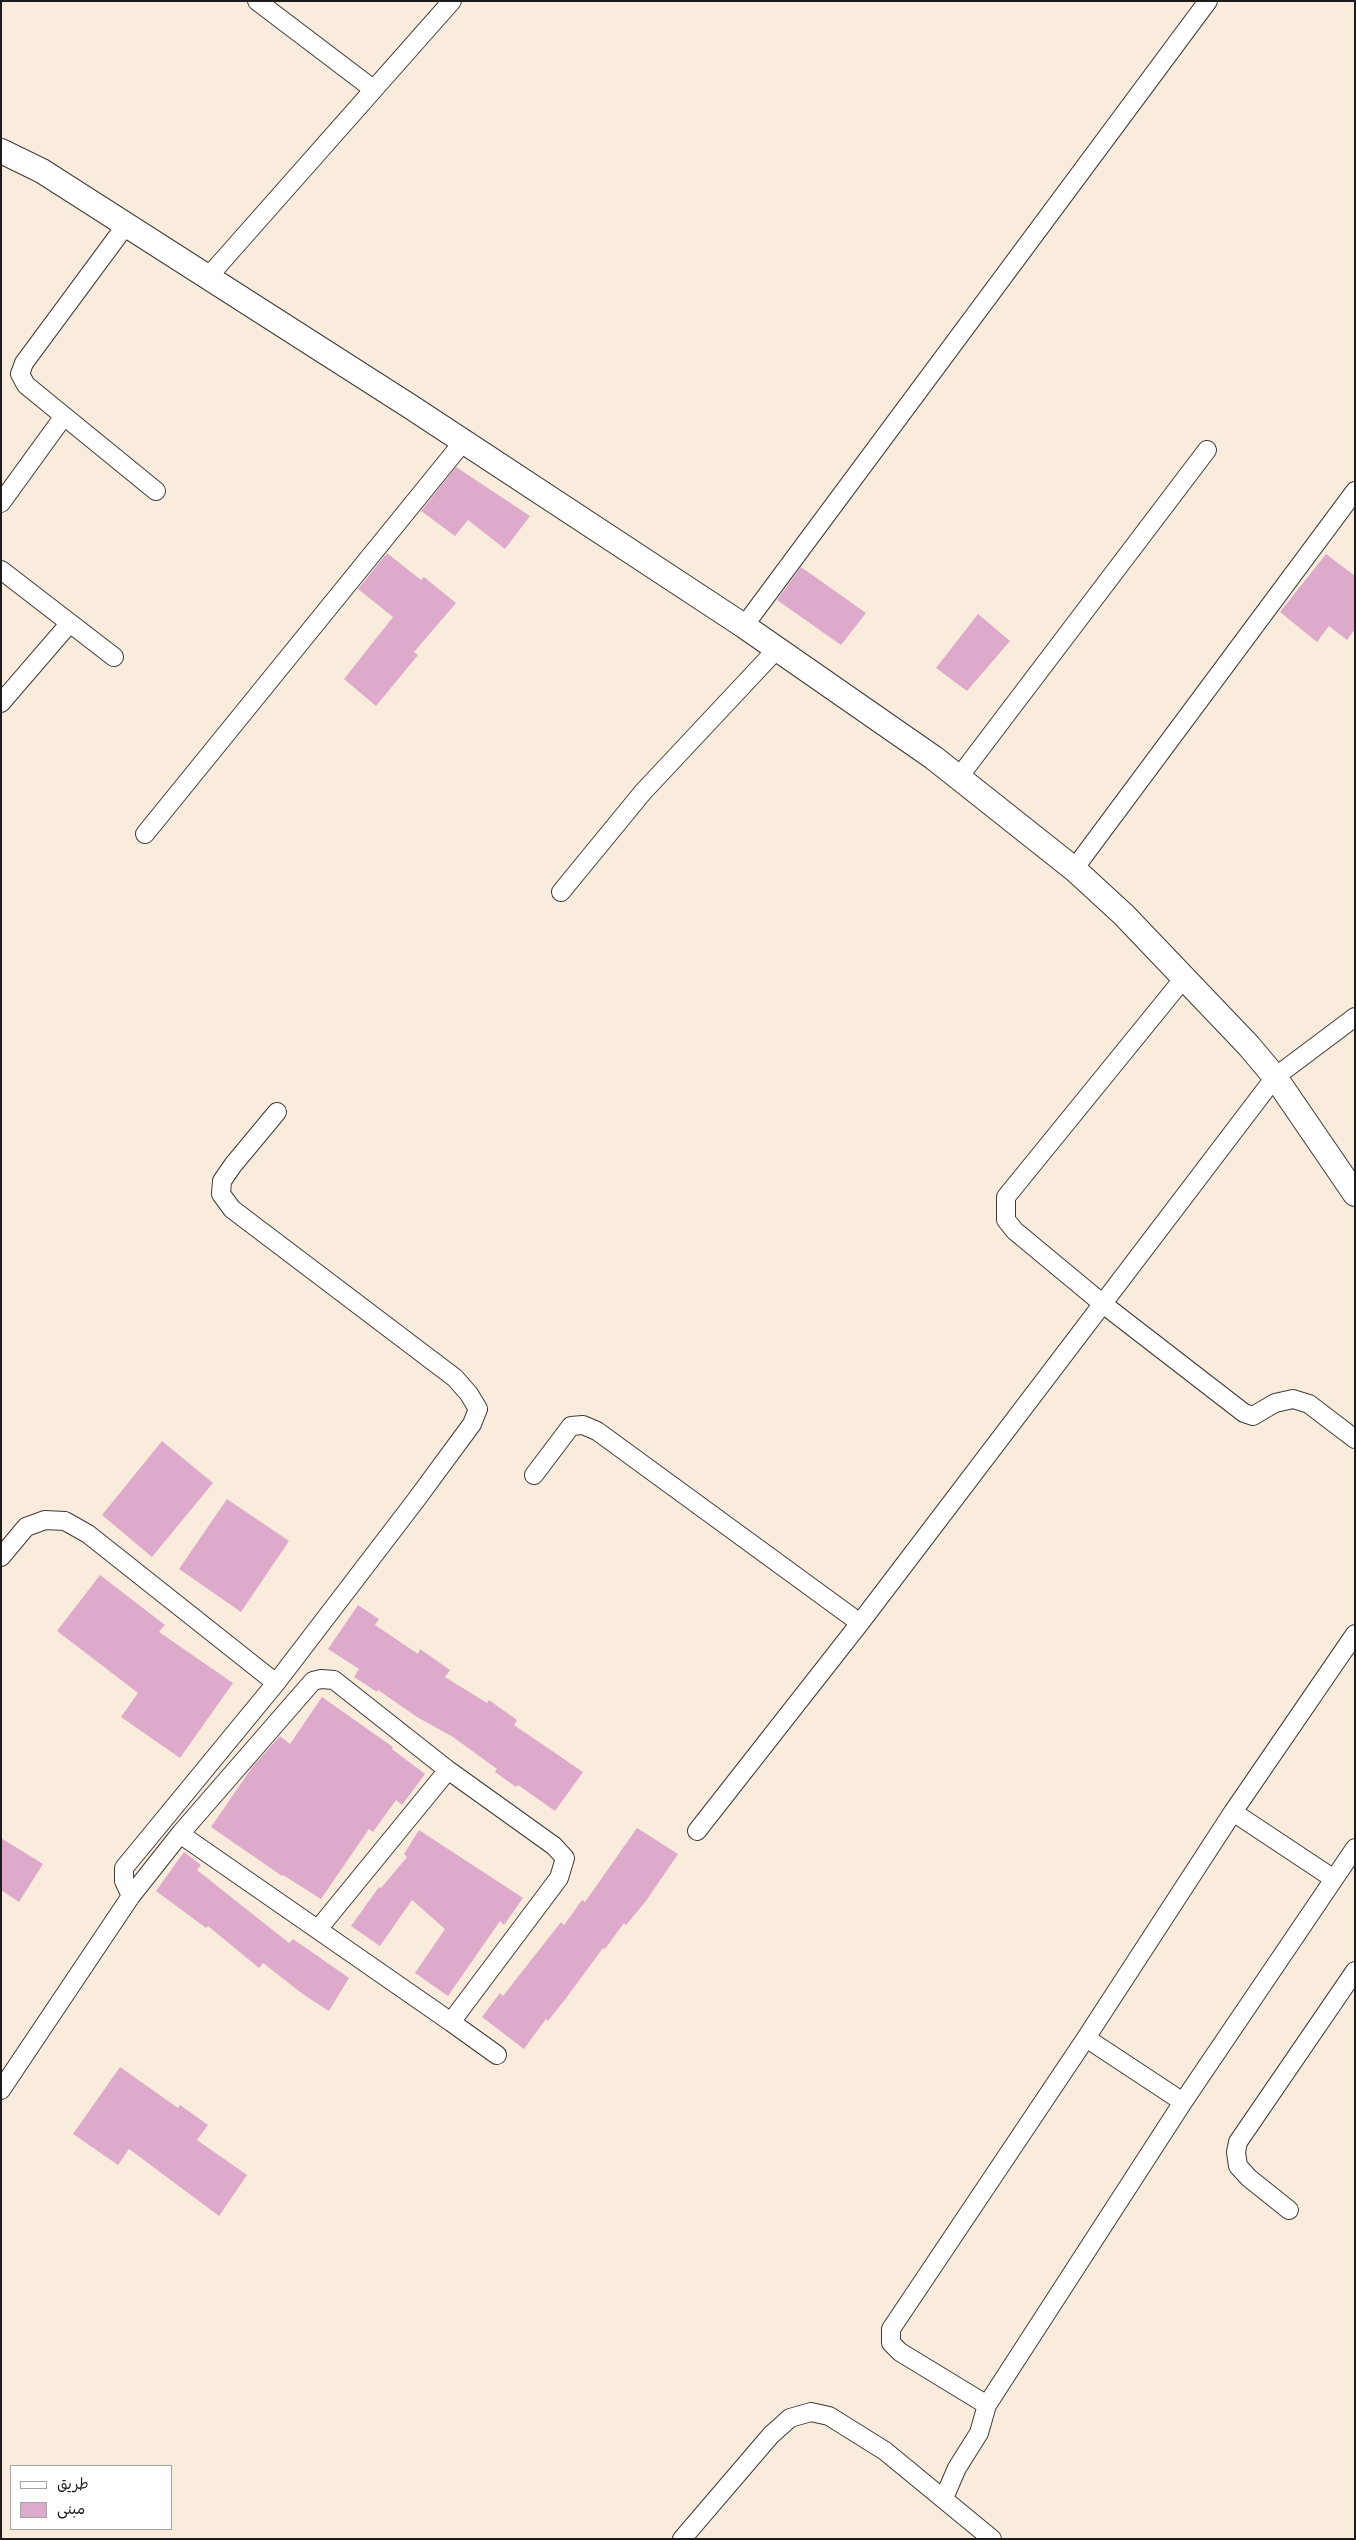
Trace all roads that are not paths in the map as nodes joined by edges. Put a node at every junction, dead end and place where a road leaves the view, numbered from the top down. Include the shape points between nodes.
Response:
1 (257, 1) edge
2 (452, 1) edge
3 (1208, 1) edge
4 (373, 89) junction
5 (1, 151) edge
6 (126, 225) junction
7 (208, 277) junction
8 (64, 416) junction
9 (463, 442) junction
10 (1207, 450) dead end
11 (1355, 490) edge
12 (156, 492) dead end
13 (1, 503) edge
14 (1, 570) edge
15 (70, 624) junction
16 (744, 626) junction
17 (777, 649) junction
18 (114, 657) dead end
19 (1, 703) edge
20 (959, 777) junction
21 (145, 834) dead end
22 (1074, 869) junction
23 (561, 892) dead end
24 (1184, 978) junction
25 (1355, 1017) edge
26 (1275, 1077) junction
27 (277, 1112) dead end
28 (1355, 1194) edge
29 (1103, 1304) junction
30 (1355, 1439) edge
31 (534, 1475) dead end
32 (1, 1557) edge
33 (860, 1623) junction
34 (1355, 1634) edge
35 (276, 1683) junction
36 (448, 1770) junction
37 (1233, 1812) junction
38 (697, 1831) dead end
39 (180, 1834) junction
40 (1355, 1848) edge
41 (1334, 1879) junction
42 (131, 1896) junction
43 (319, 1928) junction
44 (1355, 1971) edge
45 (452, 2022) junction
46 (1086, 2038) junction
47 (497, 2055) dead end
48 (1, 2090) edge
49 (1183, 2102) junction
50 (1289, 2210) dead end
51 (987, 2405) junction
52 (944, 2498) junction
53 (682, 2539) edge
54 (992, 2539) edge

1 - 4 street
2 - 4 street
3 - 16 street
4 - 7 street
5 - 6 main road via 42,171
6 - 7 main road
6 - 8 street via 24,363 20,374 26,385
7 - 9 main road
8 - 12 street
8 - 13 street
9 - 16 main road
9 - 21 street
10 - 20 street
11 - 22 street
14 - 15 street
15 - 18 street
15 - 19 street
16 - 17 main road
17 - 20 main road
17 - 23 street via 643,792
20 - 22 main road
22 - 24 main road via 1124,915
24 - 26 main road
24 - 29 street via 1006,1197 1006,1220 1015,1231
25 - 26 street
26 - 28 main road
26 - 29 street
27 - 35 street via 233,1164 222,1181 221,1194 232,1209 455,1378 478,1409 472,1424 416,1500
29 - 30 street via 1244,1413 1254,1416 1274,1403 1293,1400 1309,1404
29 - 33 street
31 - 33 street via 571,1426 583,1425 598,1431
32 - 35 street via 26,1527 45,1520 65,1521 88,1534
33 - 38 street
34 - 37 street
35 - 42 street via 124,1868 124,1882
36 - 39 street via 334,1680 320,1679 298,1697
36 - 43 street
36 - 45 street via 554,1846 565,1858 559,1878
37 - 41 street
37 - 46 street
39 - 42 street
39 - 43 street
40 - 41 street
41 - 49 street
42 - 48 street
43 - 45 street
44 - 50 street via 1238,2142 1238,2166
45 - 47 street
46 - 49 street
46 - 51 street via 891,2329 891,2343 900,2352
49 - 51 street
51 - 52 street via 979,2433 957,2468
52 - 53 street via 885,2451 829,2416 811,2412 790,2418 771,2435
52 - 54 street

